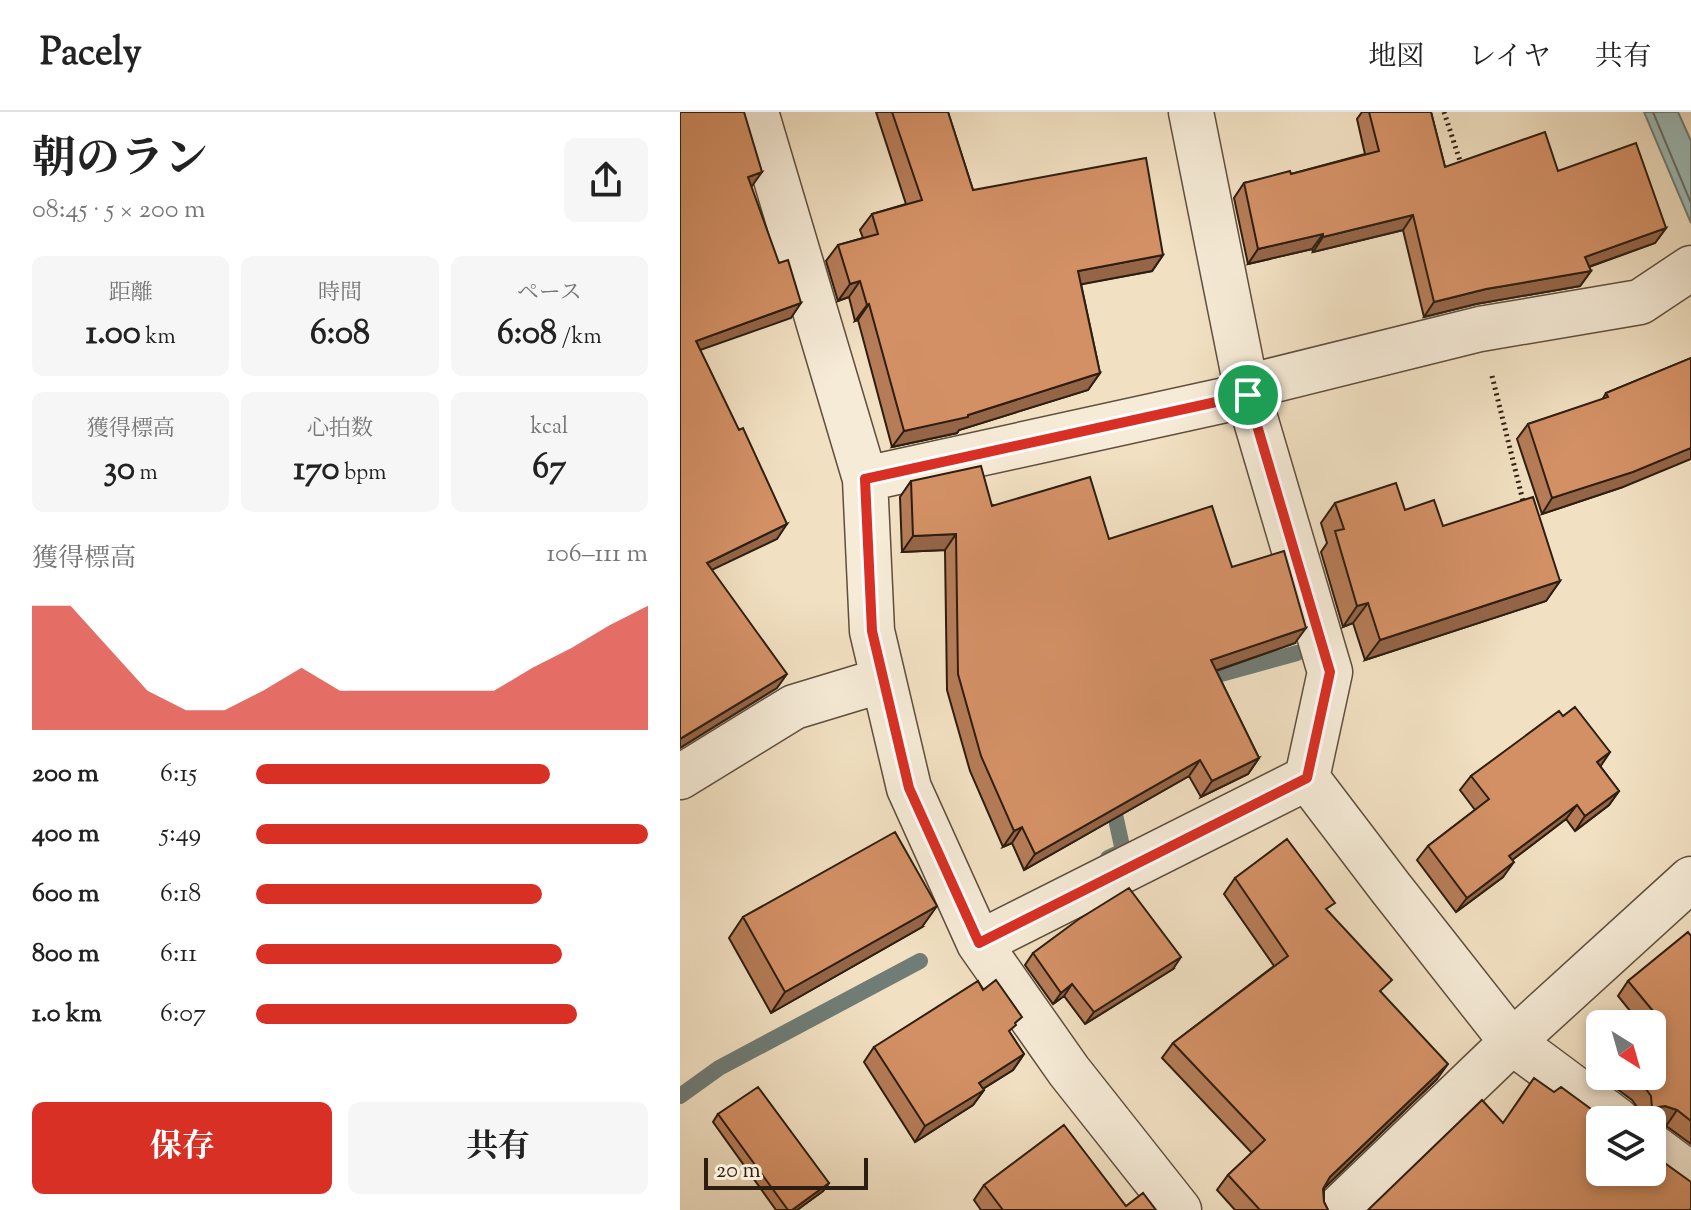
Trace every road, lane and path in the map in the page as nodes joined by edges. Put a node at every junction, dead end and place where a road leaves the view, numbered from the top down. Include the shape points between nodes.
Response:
1 (756, 112) edge
2 (1191, 112) edge
3 (1444, 112) edge
4 (1464, 172) edge
5 (1691, 268) edge
6 (1480, 329) junction
7 (1247, 391) junction
8 (865, 479) junction
9 (1524, 505) edge
10 (883, 680) junction
11 (680, 777) edge
12 (1307, 778) junction
13 (1691, 879) edge
14 (979, 943) junction
15 (1512, 1042) junction
16 (1598, 1106) edge
17 (1666, 1156) edge
18 (1691, 1175) edge
19 (1179, 1210) edge
20 (1337, 1210) edge

1 - 8 street
2 - 7 street
3 - 4 path
5 - 6 street via 1640,302
6 - 7 street
6 - 9 path
7 - 8 street
7 - 12 street via 1330,672
8 - 10 street via 872,631
10 - 11 street via 794,707
10 - 14 street via 909,788
12 - 14 street
12 - 15 street
13 - 15 street
14 - 19 street via 1069,1071
15 - 16 street
15 - 20 street
17 - 18 street

